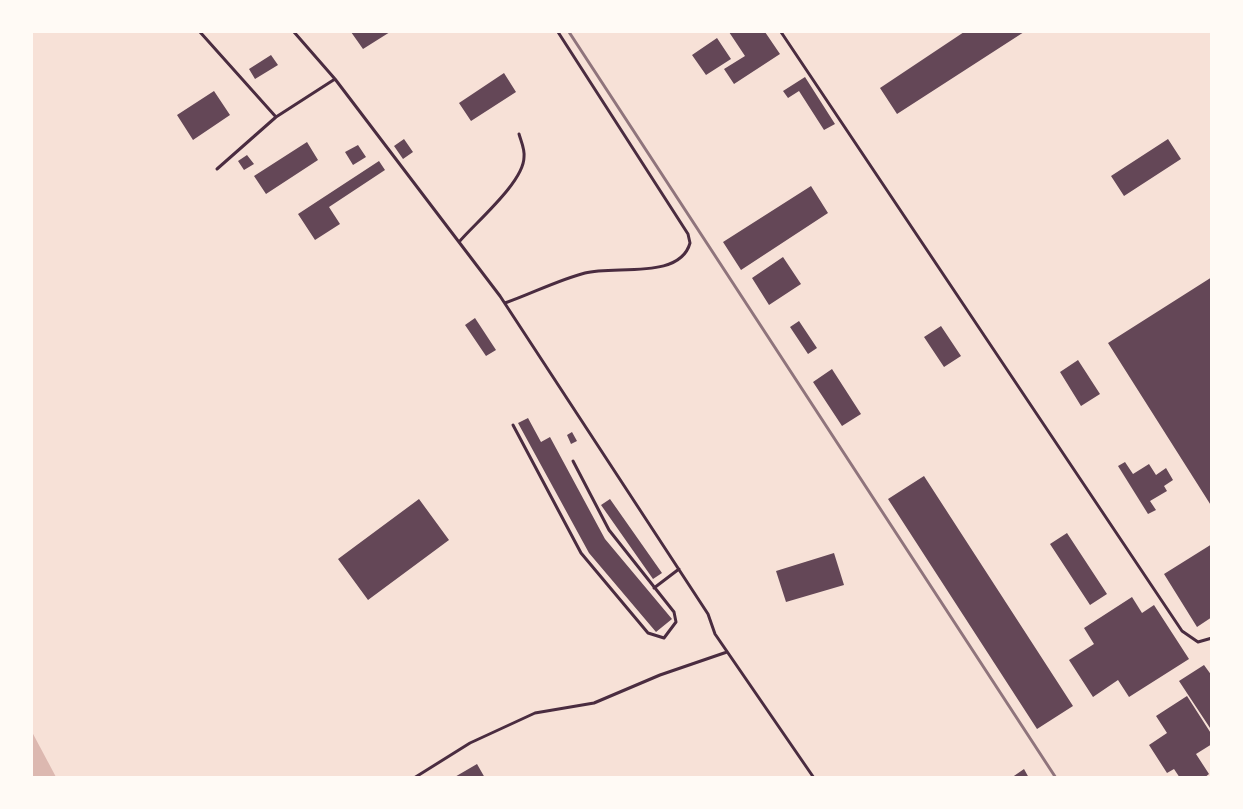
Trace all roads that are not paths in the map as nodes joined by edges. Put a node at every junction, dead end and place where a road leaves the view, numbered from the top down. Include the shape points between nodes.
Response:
1 (200, 32) edge
2 (294, 32) edge
3 (558, 32) edge
4 (781, 32) edge
5 (335, 79) junction
6 (276, 117) junction
7 (519, 134) dead end
8 (217, 169) dead end
9 (459, 242) junction
10 (506, 303) junction
11 (513, 425) dead end
12 (573, 461) dead end
13 (679, 569) junction
14 (654, 588) junction
15 (1212, 638) edge
16 (728, 652) junction
17 (414, 777) edge
18 (814, 777) edge

1 - 6 lane
2 - 5 lane
3 - 10 lane via 688,234 690,243 682,259 662,267 585,273
4 - 15 lane via 1182,631 1198,642
5 - 6 lane
5 - 9 lane
6 - 8 lane
7 - 9 lane via 525,158 520,169 507,190
9 - 10 lane
10 - 13 lane
11 - 14 lane via 581,553 648,633 663,638 676,622 674,612
12 - 14 lane via 609,530
13 - 14 lane
13 - 16 lane
16 - 17 lane via 594,703 535,713 470,743
16 - 18 lane

